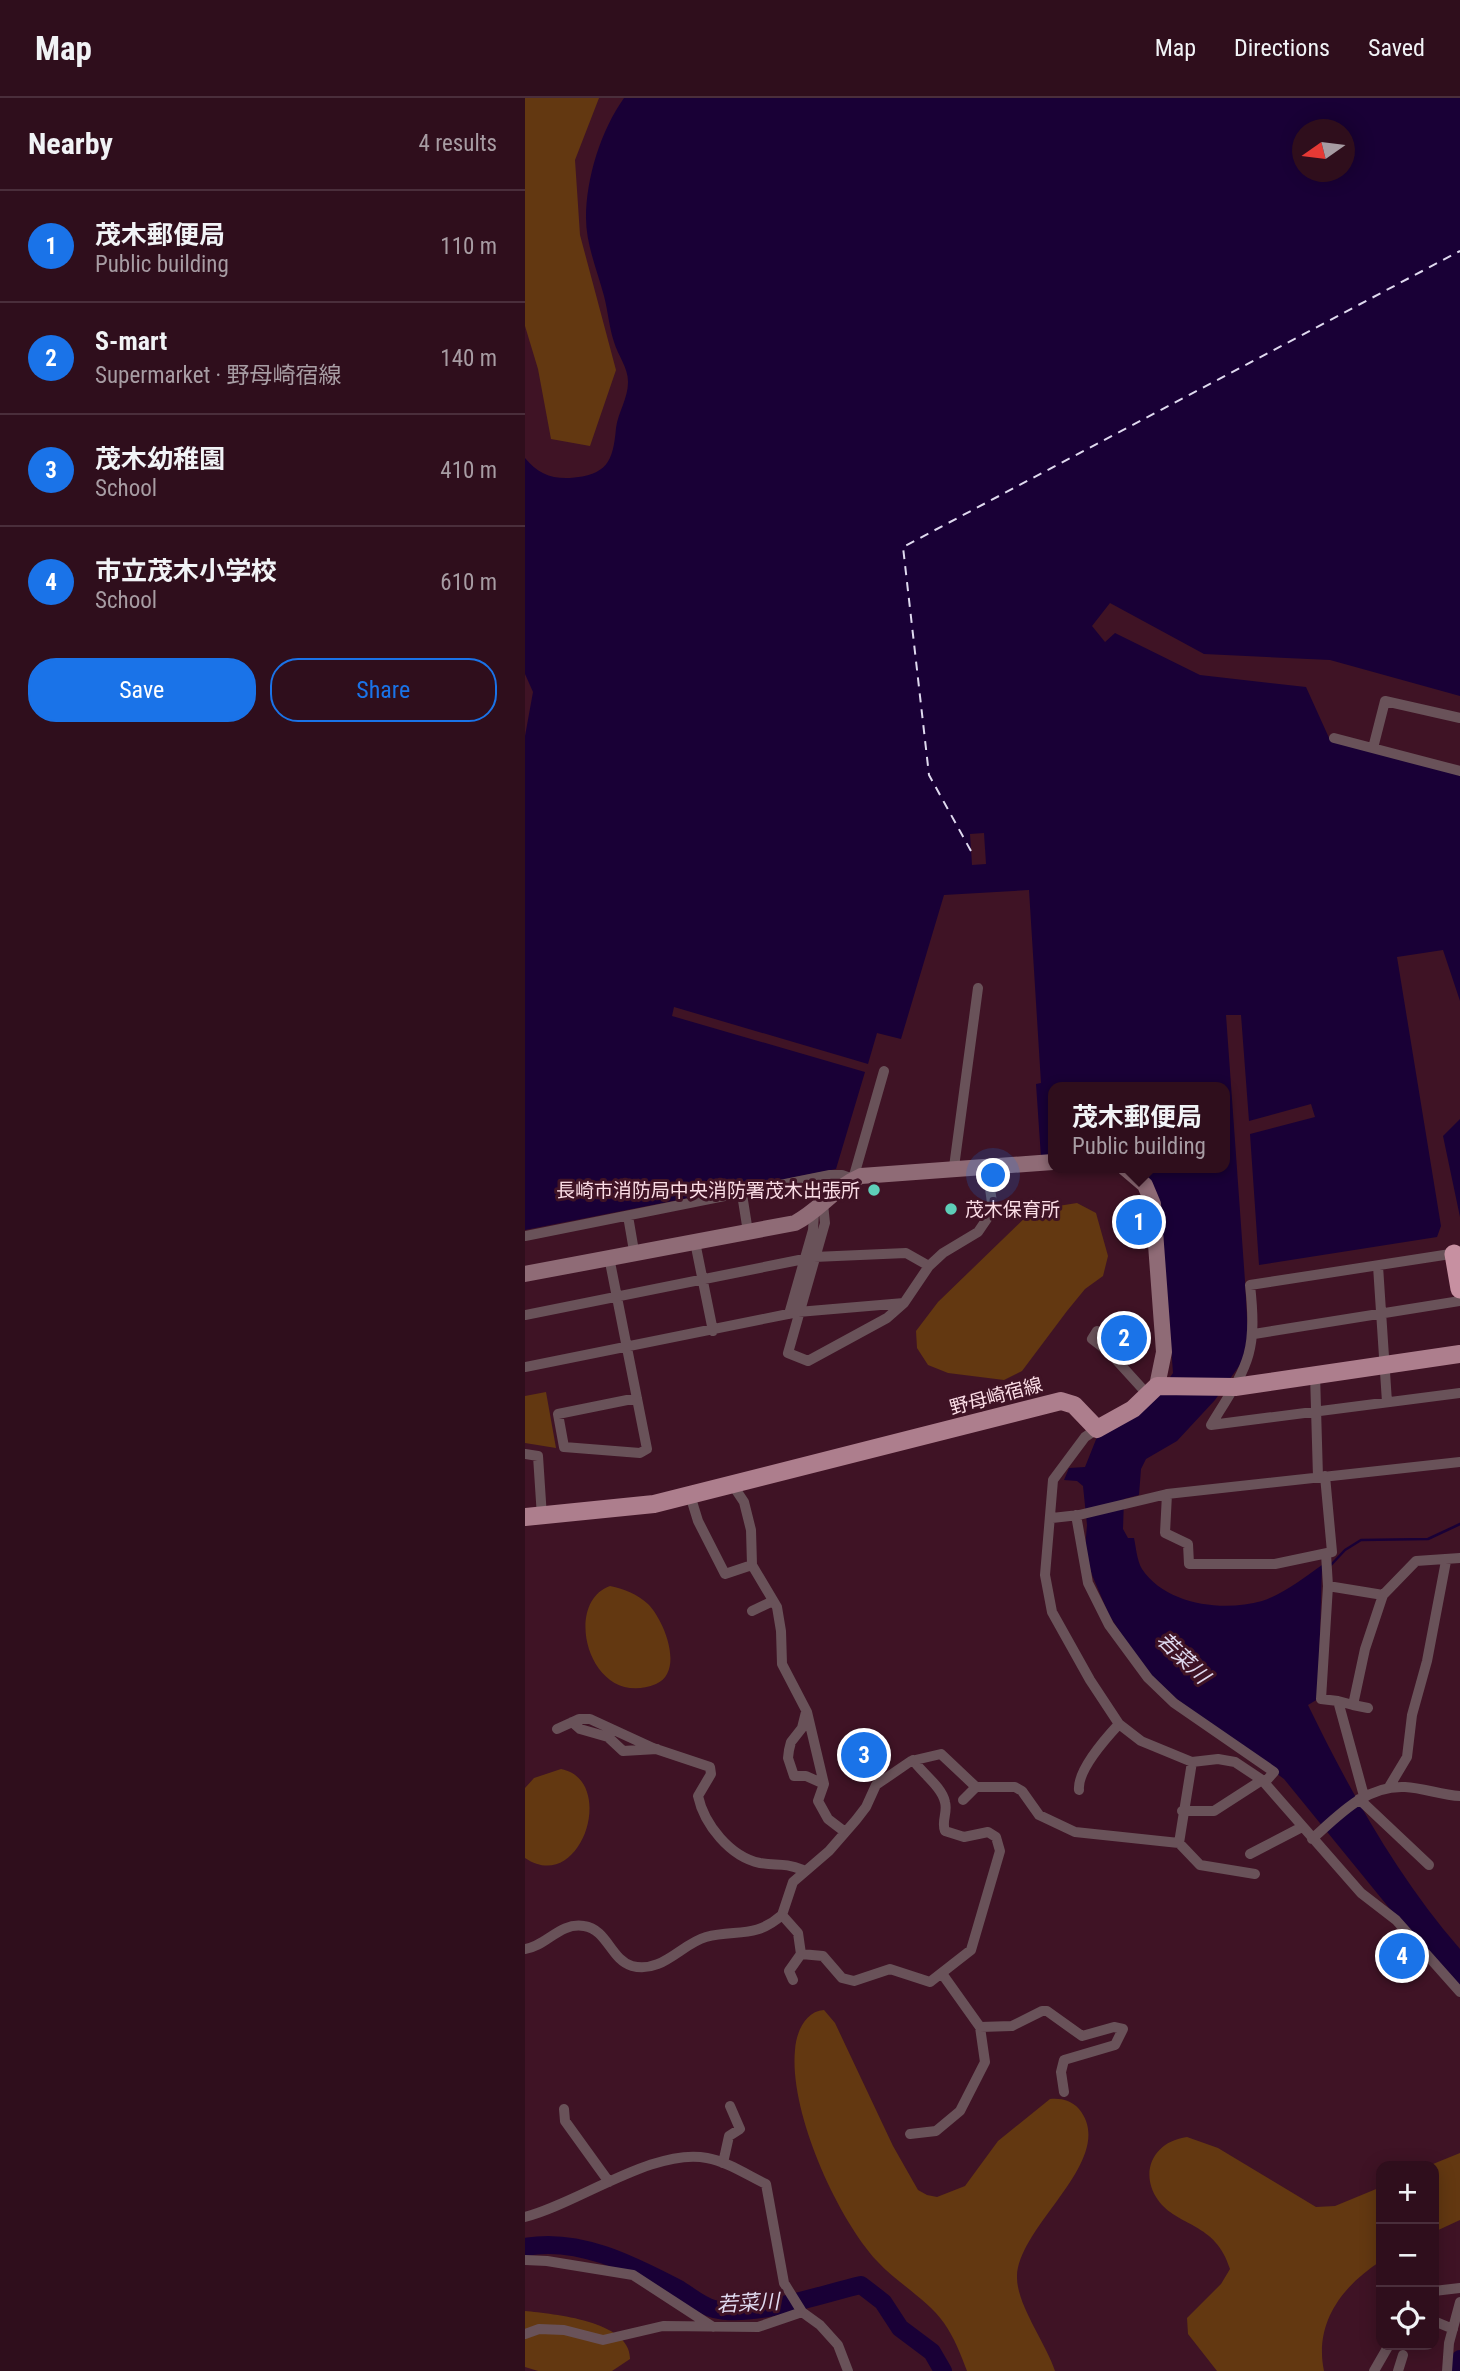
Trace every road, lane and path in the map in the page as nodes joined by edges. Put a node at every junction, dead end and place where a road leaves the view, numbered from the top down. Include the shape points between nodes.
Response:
1 (1460, 718) edge
2 (1334, 738) dead end
3 (1373, 748) junction
4 (1460, 771) edge
5 (978, 988) dead end
6 (884, 1071) dead end
7 (1048, 1162) edge
8 (954, 1167) junction
9 (987, 1167) junction
10 (1131, 1173) edge
11 (853, 1179) junction
12 (742, 1194) junction
13 (818, 1209) junction
14 (628, 1216) junction
15 (748, 1232) junction
16 (525, 1236) edge
17 (695, 1242) junction
18 (634, 1251) junction
19 (1457, 1253) edge
20 (609, 1257) junction
21 (810, 1259) junction
22 (929, 1266) junction
23 (1378, 1266) junction
24 (525, 1274) edge
25 (703, 1281) junction
26 (1460, 1289) edge
27 (617, 1297) junction
28 (1460, 1301) edge
29 (904, 1303) junction
30 (794, 1313) junction
31 (1383, 1314) junction
32 (525, 1315) edge
33 (713, 1331) junction
34 (1097, 1331) dead end
35 (1254, 1334) junction
36 (628, 1348) junction
37 (1460, 1354) edge
38 (1385, 1364) junction
39 (525, 1367) edge
40 (1315, 1374) junction
41 (1228, 1387) junction
42 (1153, 1391) junction
43 (1460, 1393) edge
44 (637, 1398) junction
45 (1387, 1402) junction
46 (1317, 1411) junction
47 (1097, 1429) junction
48 (525, 1454) edge
49 (1460, 1462) edge
50 (1322, 1477) junction
51 (732, 1485) junction
52 (1167, 1494) junction
53 (690, 1495) junction
54 (1078, 1515) junction
55 (534, 1517) edge
56 (1052, 1518) junction
57 (1326, 1558) junction
58 (1460, 1558) edge
59 (1446, 1561) junction
60 (752, 1565) junction
61 (1327, 1582) junction
62 (1383, 1595) junction
63 (773, 1601) junction
64 (752, 1611) dead end
65 (1338, 1701) junction
66 (1353, 1705) junction
67 (1368, 1708) dead end
68 (807, 1712) junction
69 (572, 1722) junction
70 (1119, 1724) junction
71 (557, 1729) dead end
72 (657, 1749) junction
73 (913, 1760) junction
74 (1192, 1762) junction
75 (1263, 1781) junction
76 (824, 1784) junction
77 (976, 1787) junction
78 (1389, 1787) junction
79 (1079, 1790) dead end
80 (1460, 1796) edge
81 (1360, 1798) junction
82 (963, 1800) dead end
83 (1182, 1811) junction
84 (1302, 1827) junction
85 (845, 1832) junction
86 (1312, 1839) junction
87 (1179, 1843) junction
88 (1250, 1854) dead end
89 (1429, 1865) dead end
90 (803, 1870) junction
91 (1255, 1874) dead end
92 (782, 1915) junction
93 (525, 1949) edge
94 (801, 1954) junction
95 (943, 1975) junction
96 (793, 1980) dead end
97 (1460, 1992) edge
98 (980, 2027) junction
99 (1064, 2092) dead end
100 (730, 2106) dead end
101 (564, 2109) dead end
102 (910, 2134) dead end
103 (723, 2164) junction
104 (609, 2182) junction
105 (525, 2217) edge
106 (525, 2260) edge
107 (1460, 2288) edge
108 (1439, 2290) edge
109 (1460, 2302) edge
110 (800, 2310) junction
111 (1439, 2323) edge
112 (713, 2327) junction
113 (1453, 2329) junction
114 (525, 2334) edge
115 (1386, 2350) edge
116 (1403, 2354) dead end
117 (848, 2371) edge
118 (1374, 2371) edge
119 (1398, 2371) edge
120 (1447, 2371) edge

1 - 3 street via 1385,701
2 - 3 street
3 - 4 street
5 - 8 street
6 - 11 street
7 - 9 street
8 - 9 street
8 - 11 street
9 - 22 street via 993,1201 989,1220
10 - 42 street via 1145,1185 1153,1204 1164,1352
11 - 12 street via 830,1175
11 - 13 street
12 - 14 street
12 - 15 street
13 - 15 street via 795,1223
13 - 21 street via 825,1223
14 - 16 street
14 - 18 street
15 - 17 street
17 - 18 street
17 - 25 street
18 - 20 street
19 - 23 street
19 - 26 highway
20 - 24 street
20 - 27 street
21 - 22 street via 907,1252
21 - 25 street
21 - 30 street
22 - 29 street
23 - 31 street
23 - 35 street via 1250,1285
25 - 27 street
25 - 33 street
27 - 32 street
27 - 36 street
28 - 31 street
29 - 30 street
29 - 30 street via 887,1318 808,1362 788,1353
30 - 33 street
31 - 35 street
31 - 38 street
33 - 36 street
34 - 42 street via 1092,1339
35 - 41 street via 1252,1348
36 - 39 street
36 - 44 street
37 - 38 main road
38 - 40 main road
38 - 45 street
40 - 41 main road
40 - 46 street
41 - 42 main road
41 - 46 street via 1211,1425
42 - 47 main road via 1133,1409
43 - 45 street
44 - 44 street via 558,1414 564,1447 641,1453 647,1449
45 - 46 street
46 - 50 street
47 - 51 main road, 野母崎宿線 via 1074,1405 1061,1401
47 - 56 street via 1085,1437 1053,1480
48 - 55 street via 540,1452
49 - 50 street
50 - 52 street
50 - 57 street via 1332,1552
51 - 53 main road, 野母崎宿線
51 - 60 street via 744,1502 751,1530
52 - 54 street
52 - 57 street via 1165,1533 1188,1544 1189,1564 1275,1564
53 - 55 main road, 野母崎宿線 via 654,1504
53 - 60 street via 725,1574
54 - 56 street
54 - 75 street via 1088,1583 1109,1625 1147,1678 1174,1703 1274,1772
56 - 70 street via 1045,1575 1049,1605
57 - 61 street
58 - 59 street
59 - 62 street via 1416,1561
59 - 78 street via 1407,1757
60 - 63 street
61 - 62 street
61 - 65 street via 1321,1699
62 - 66 street
63 - 64 street
63 - 68 street via 781,1631 782,1664
65 - 66 street
65 - 81 street
66 - 67 street
68 - 76 street
68 - 76 street via 788,1758 794,1776
69 - 71 street
69 - 72 street via 590,1719
69 - 72 street via 608,1737 623,1751
70 - 74 street via 1141,1741
70 - 79 street via 1093,1757
72 - 90 street via 710,1767 711,1774 698,1796 701,1809 734,1851 755,1862 783,1863
73 - 77 street via 945,1756
73 - 85 street via 876,1785 866,1807
73 - 95 street via 943,1794 945,1831 964,1837 988,1832 996,1838 1000,1851 971,1950
74 - 75 street via 1235,1762
74 - 83 street
75 - 83 street via 1214,1811
75 - 84 street
76 - 85 street via 818,1801 828,1819
77 - 82 street
77 - 87 street via 1015,1787 1039,1815 1075,1832
78 - 80 street
78 - 81 street
81 - 86 street
81 - 89 street
83 - 87 street
84 - 86 street
84 - 88 street
85 - 90 street
86 - 97 street via 1361,1893 1396,1920
87 - 91 street via 1200,1865
90 - 92 street via 793,1882
92 - 93 street via 752,1933 701,1939 650,1966 637,1967 621,1960 587,1926 567,1927
92 - 94 street via 798,1933
94 - 95 street via 823,1956 842,1978 854,1981 890,1969 927,1982
94 - 96 street via 789,1971
95 - 98 street
98 - 99 street via 1012,2026 1047,2011 1082,2036 1114,2026 1123,2029 1115,2045 1064,2060
98 - 102 street via 985,2062 960,2111 936,2131
100 - 103 street via 740,2129 729,2136
101 - 104 street via 565,2121
103 - 104 street via 687,2157
103 - 110 street via 766,2184 780,2273
104 - 105 street
106 - 112 street via 633,2275
107 - 108 street
109 - 113 street
110 - 112 street via 758,2327
110 - 117 street via 838,2345
111 - 113 street
112 - 114 street via 663,2326 603,2340 577,2331 539,2329
113 - 120 street
115 - 118 street
116 - 119 street

